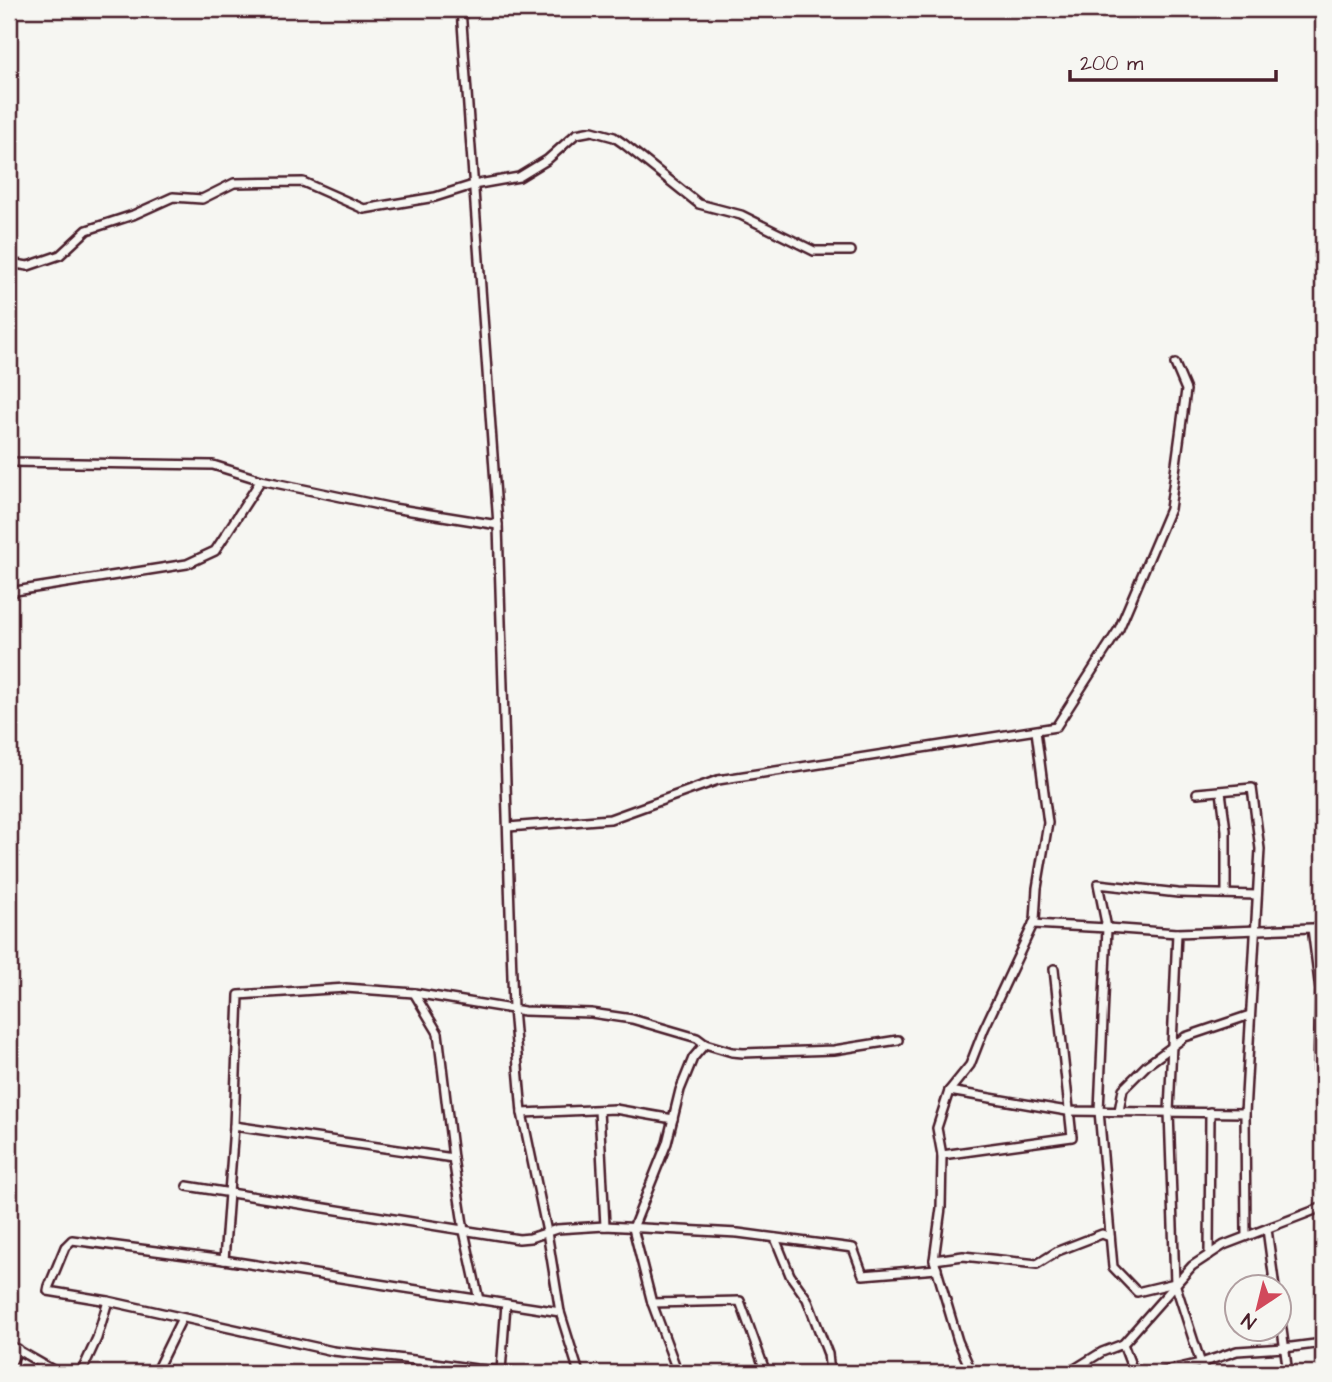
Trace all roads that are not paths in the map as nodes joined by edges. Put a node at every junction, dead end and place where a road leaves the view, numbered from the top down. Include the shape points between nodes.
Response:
1 (461, 9) edge
2 (473, 184) junction
3 (851, 251) dead end
4 (9, 263) edge
5 (1175, 363) dead end
6 (9, 462) edge
7 (261, 480) junction
8 (498, 525) junction
9 (9, 592) edge
10 (1036, 731) junction
11 (1221, 792) junction
12 (1196, 793) dead end
13 (508, 827) junction
14 (1226, 894) junction
15 (1257, 895) junction
16 (1033, 924) junction
17 (1107, 928) junction
18 (1256, 931) junction
19 (1177, 933) junction
20 (1054, 969) dead end
21 (414, 993) junction
22 (513, 1009) junction
23 (1250, 1015) junction
24 (898, 1040) dead end
25 (705, 1044) junction
26 (1172, 1048) junction
27 (949, 1091) junction
28 (599, 1110) junction
29 (1067, 1111) junction
30 (1099, 1111) junction
31 (1119, 1111) junction
32 (1169, 1112) junction
33 (1210, 1112) junction
34 (522, 1113) junction
35 (1245, 1113) junction
36 (673, 1119) junction
37 (234, 1126) junction
38 (1323, 1133) edge
39 (942, 1155) junction
40 (453, 1158) junction
41 (187, 1186) dead end
42 (230, 1194) junction
43 (1323, 1207) edge
44 (605, 1226) junction
45 (633, 1228) junction
46 (1267, 1228) junction
47 (464, 1231) junction
48 (547, 1232) junction
49 (1246, 1236) junction
50 (1110, 1237) junction
51 (775, 1238) junction
52 (1209, 1255) junction
53 (934, 1259) junction
54 (223, 1260) junction
55 (937, 1269) junction
56 (1274, 1274) edge
57 (1175, 1283) junction
58 (479, 1300) junction
59 (108, 1301) junction
60 (652, 1303) junction
61 (506, 1304) junction
62 (560, 1312) junction
63 (182, 1318) junction
64 (1323, 1343) edge
65 (1123, 1344) junction
66 (1283, 1344) edge
67 (9, 1345) edge
68 (1284, 1348) junction
69 (18, 1349) junction
70 (1201, 1363) junction
71 (9, 1367) edge
72 (157, 1370) edge
73 (501, 1371) junction
74 (58, 1373) edge
75 (81, 1373) edge
76 (168, 1373) edge
77 (530, 1373) edge
78 (579, 1373) edge
79 (678, 1373) edge
80 (766, 1373) edge
81 (830, 1373) edge
82 (972, 1373) edge
83 (1068, 1373) edge
84 (1134, 1373) edge
85 (1157, 1373) edge
86 (1204, 1373) edge
87 (1288, 1373) edge

1 - 2 street
2 - 3 street via 519,177 576,134 592,131 614,137 699,204 741,215 814,251
2 - 4 street via 435,197 364,209 303,181 234,183 202,199 173,197 87,230 60,255 28,266
2 - 8 street
5 - 10 street via 1186,390 1170,509 1119,629 1056,727
6 - 7 street via 213,465
7 - 8 street
7 - 9 street via 215,551 187,564
8 - 13 street
10 - 13 street via 718,780 610,819
10 - 16 street via 1048,823
11 - 12 street
11 - 14 street
11 - 15 street via 1252,788 1259,849
13 - 22 street
14 - 15 street
14 - 17 street via 1098,884
15 - 18 street
16 - 17 street
16 - 27 street via 970,1065
17 - 19 street
17 - 30 street
18 - 19 street
18 - 23 street
18 - 38 street via 1312,928 1320,990 1318,1072
19 - 26 street
20 - 29 street
21 - 22 street
21 - 37 street via 346,988 239,995
21 - 40 street via 438,1032
22 - 25 street via 632,1019
22 - 34 street
23 - 26 street via 1185,1037
23 - 35 street
24 - 25 street via 834,1051 743,1053
25 - 36 street via 693,1058
26 - 31 street via 1123,1089
26 - 32 street
27 - 29 street
27 - 39 street via 937,1128
28 - 34 street
28 - 36 street
28 - 44 street
29 - 30 street
29 - 39 street via 1072,1137
30 - 31 street
30 - 50 street
31 - 32 street
32 - 33 street
32 - 57 street
33 - 35 street
33 - 52 street
34 - 48 street
35 - 49 street
36 - 45 street
37 - 40 street
37 - 42 street
39 - 53 street
40 - 47 street
41 - 42 street
42 - 47 street
42 - 54 street
43 - 46 street
44 - 45 street
44 - 48 street
45 - 51 street
45 - 60 street
46 - 49 street
46 - 56 street
47 - 48 street via 519,1239
47 - 58 street
48 - 62 street
49 - 52 street
50 - 53 street via 1102,1234 1037,1264 963,1256
50 - 57 street via 1113,1266 1137,1292
51 - 55 street via 853,1248 863,1275
51 - 81 street via 790,1275 807,1299 828,1354
52 - 57 street
53 - 55 street
54 - 58 street
54 - 59 street via 72,1240 48,1291
55 - 82 street
57 - 65 street
57 - 70 street
58 - 61 street
59 - 63 street
59 - 75 street
60 - 79 street
60 - 80 street via 740,1301
61 - 62 street
61 - 73 street
62 - 78 street
63 - 72 street
63 - 73 street via 333,1351
64 - 68 street
65 - 83 street
65 - 84 street
66 - 68 street
67 - 69 street
68 - 70 street via 1237,1351
68 - 87 street
69 - 71 street
69 - 74 street
70 - 85 street
70 - 86 street
72 - 76 street
73 - 77 street

